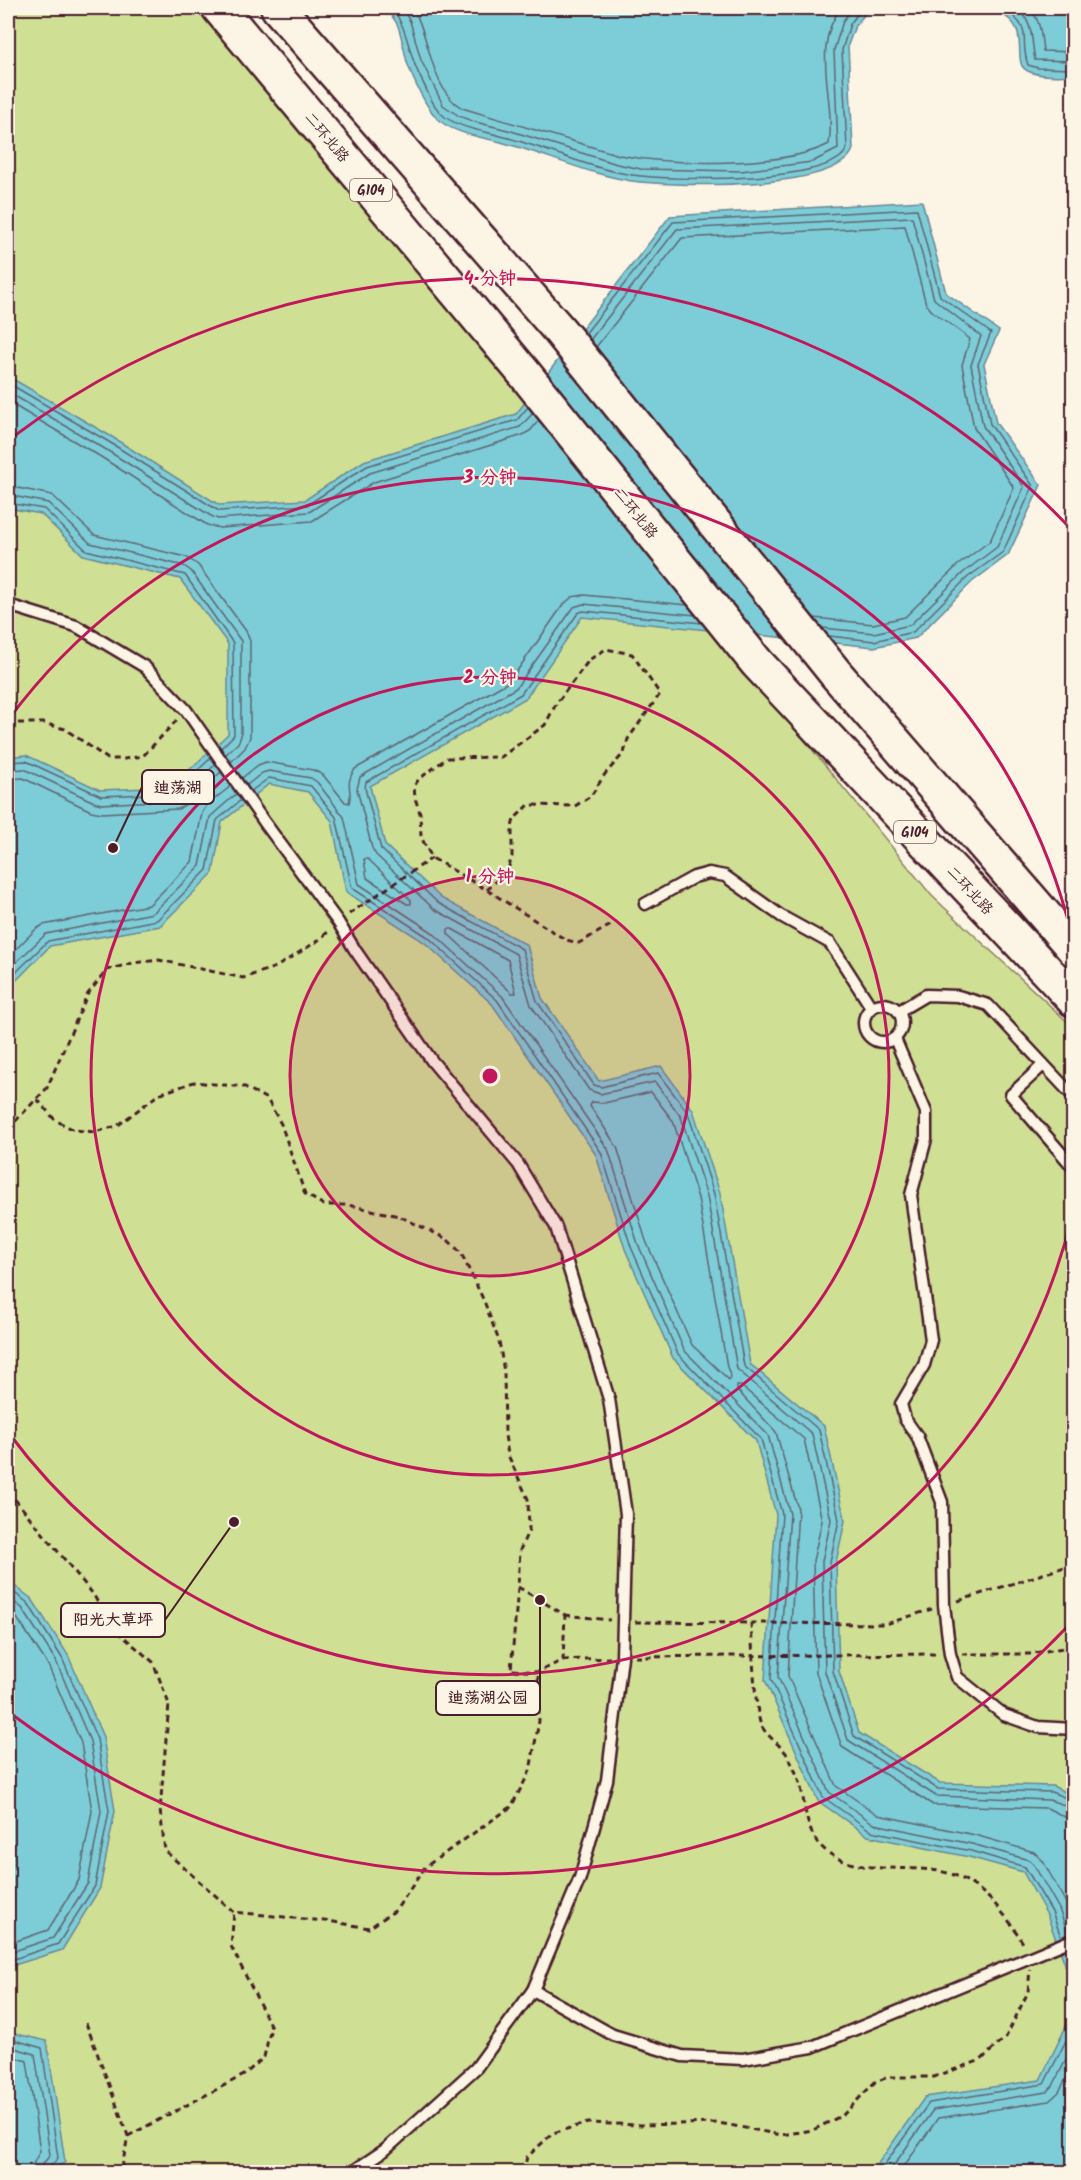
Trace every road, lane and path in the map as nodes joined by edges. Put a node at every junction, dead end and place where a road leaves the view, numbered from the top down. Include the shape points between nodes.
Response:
1 (219, 8) edge
2 (278, 8) edge
3 (8, 605) edge
4 (186, 710) junction
5 (8, 721) edge
6 (432, 858) junction
7 (487, 890) junction
8 (645, 904) dead end
9 (338, 922) junction
10 (611, 925) dead end
11 (1074, 949) edge
12 (1074, 1000) edge
13 (871, 1007) junction
14 (899, 1011) junction
15 (895, 1038) junction
16 (1043, 1065) junction
17 (1074, 1097) edge
18 (37, 1099) junction
19 (8, 1129) edge
20 (1074, 1168) edge
21 (8, 1491) edge
22 (1074, 1564) edge
23 (518, 1587) junction
24 (944, 1605) junction
25 (565, 1615) junction
26 (623, 1622) junction
27 (751, 1623) junction
28 (1074, 1646) edge
29 (950, 1654) junction
30 (752, 1655) junction
31 (622, 1657) junction
32 (563, 1660) junction
33 (538, 1672) junction
34 (1074, 1729) edge
35 (234, 1912) junction
36 (1074, 1939) edge
37 (1033, 1956) junction
38 (533, 1990) junction
39 (86, 2022) dead end
40 (128, 2136) junction
41 (122, 2172) edge
42 (352, 2172) edge
43 (523, 2172) edge

1 - 12 highway, 二环北路 / G104 via 524,373 757,663
2 - 11 highway, G104 via 560,331 836,674
3 - 4 lane via 76,626 145,667
4 - 5 path via 142,756 124,759 108,759 65,729
4 - 9 lane
6 - 7 path
6 - 7 path via 422,837 414,798 419,778 447,758 501,757 545,725 589,660 606,649 632,654 660,694 628,739 624,753 591,796 575,807 529,805 514,819 508,869
6 - 9 path
7 - 10 path via 566,940 579,943
8 - 13 lane via 694,877 709,873 725,876 781,916 830,943
9 - 18 path via 276,968 243,978 159,960 107,970 87,995 47,1088
9 - 26 lane via 432,1061 518,1164 556,1227 609,1399 626,1514
13 - 14 lane via 885,1003
13 - 15 lane via 863,1020 867,1035 881,1043
14 - 15 lane via 903,1025
14 - 16 lane via 926,995 958,996 988,1005
15 - 24 lane via 926,1112 926,1139 911,1195 931,1340 924,1365 901,1404 942,1502
16 - 17 lane
16 - 20 lane via 1011,1095
18 - 19 path
18 - 23 path via 55,1120 74,1130 95,1132 117,1126 159,1094 194,1082 245,1087 267,1099 281,1124 305,1194 324,1205 348,1205 399,1216 447,1239 461,1252 499,1341 508,1455 528,1499 529,1529 520,1550
21 - 35 path via 93,1594 111,1626 153,1662 169,1704 160,1810 165,1851
22 - 24 path
23 - 25 path
23 - 33 path via 511,1670
24 - 27 path via 886,1624
24 - 29 lane
25 - 26 path
25 - 32 path
26 - 27 path
26 - 31 lane
27 - 30 path
28 - 29 path via 1029,1654
29 - 30 path
29 - 34 lane via 957,1677 1004,1715 1038,1727
30 - 31 path
30 - 37 path via 760,1725 790,1758 808,1823 819,1844 840,1859 866,1867 931,1871 958,1877 986,1894 1008,1918
31 - 32 path
31 - 38 lane via 607,1780 580,1878
32 - 33 path
33 - 35 path via 539,1721 530,1771 511,1807 425,1867 396,1910 369,1929
35 - 40 path via 231,1946 271,2027 264,2057 244,2075
36 - 37 lane
37 - 38 lane via 812,2047 743,2059 682,2056 613,2035
37 - 43 path via 1028,1992 1006,2037 981,2060 934,2077 882,2079 843,2115 813,2130 781,2135 719,2123 588,2123 553,2133 527,2157
38 - 42 lane via 476,2068 385,2150
39 - 40 path
40 - 41 path

